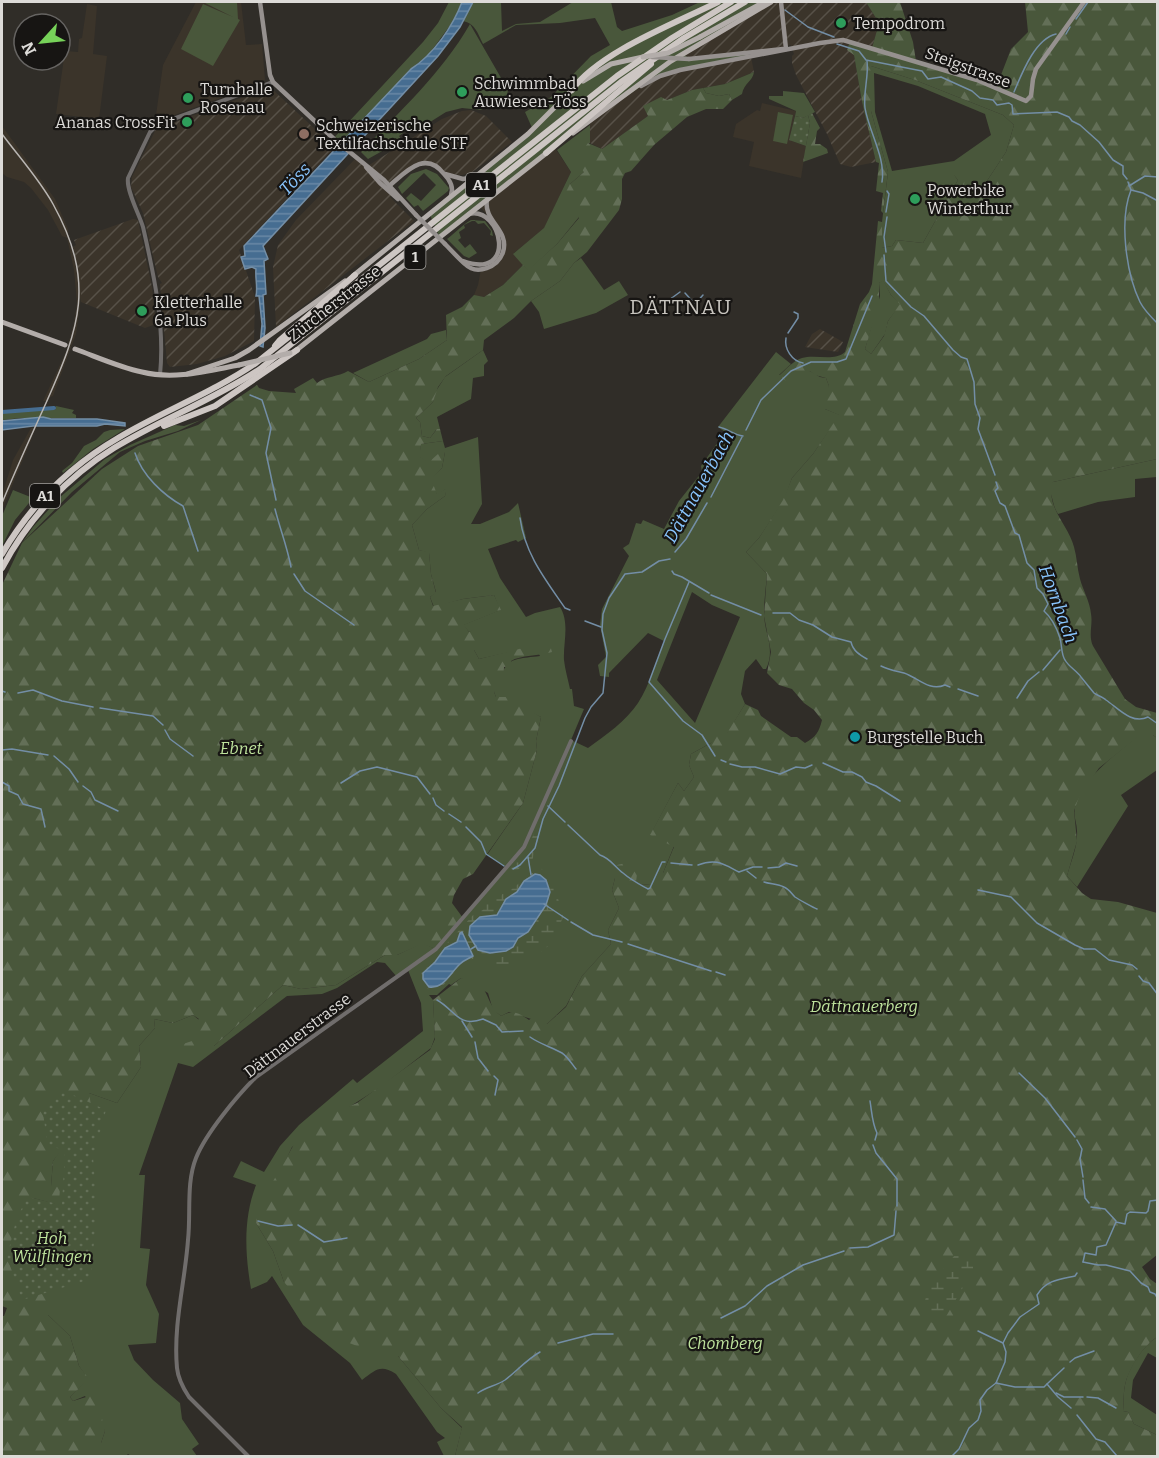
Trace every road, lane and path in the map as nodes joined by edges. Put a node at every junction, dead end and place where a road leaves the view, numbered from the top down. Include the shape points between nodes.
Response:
1 (260, 2) edge
2 (718, 2) edge
3 (731, 2) edge
4 (745, 2) edge
5 (764, 2) edge
6 (771, 2) edge
7 (781, 2) edge
8 (1084, 2) edge
9 (786, 49) junction
10 (660, 54) junction
11 (643, 57) junction
12 (273, 82) junction
13 (572, 90) junction
14 (628, 93) junction
15 (546, 153) junction
16 (366, 167) junction
17 (445, 174) junction
18 (476, 176) junction
19 (389, 186) junction
20 (450, 199) junction
21 (401, 200) junction
22 (487, 200) junction
23 (469, 214) junction
24 (462, 260) junction
25 (355, 275) junction
26 (2, 322) edge
27 (64, 345) dead end
28 (75, 349) dead end
29 (294, 352) junction
30 (270, 353) junction
31 (188, 374) junction
32 (160, 375) junction
33 (140, 433) junction
34 (2, 554) edge
35 (2, 568) edge
36 (571, 741) dead end
37 (248, 1456) edge

1 - 12 main road
2 - 13 highway via 611,56
3 - 30 highway, A1 via 610,82
4 - 10 highway, A1
5 - 11 main road, Zürcherstrasse / 1, bridge via 671,52
6 - 14 main road, Zürcherstrasse / 1 via 683,53
7 - 9 main road
8 - 9 main road, Steigstrasse via 1037,68 1032,96 1026,101 982,82 850,41
9 - 11 main road, Steigstrasse, bridge via 688,60
9 - 14 main road, Steigstrasse via 671,72
10 - 15 highway, A1
10 - 33 highway, A1 via 276,358 218,395
11 - 13 main road, Zürcherstrasse / 1 via 605,66
12 - 16 main road
12 - 32 street via 154,127 127,183 140,214 156,286
13 - 18 main road, Zürcherstrasse / 1 via 533,130
14 - 15 main road, Zürcherstrasse / 1
15 - 22 main road, Zürcherstrasse / 1
16 - 19 main road
16 - 21 main road
17 - 18 main road via 463,179
17 - 19 main road via 432,164 418,164
17 - 20 main road via 453,189
18 - 20 main road, Zürcherstrasse / 1
19 - 21 main road
20 - 25 main road, Zürcherstrasse / 1
21 - 24 main road, bridge
22 - 23 main road, Zürcherstrasse / 1
22 - 24 main road via 488,214 504,238 502,254 484,269 471,268
23 - 24 main road via 478,213 487,219 498,233 499,249 494,259 485,264
23 - 29 main road, Zürcherstrasse / 1
25 - 30 highway, A1
25 - 31 main road, Zürcherstrasse / 1 via 249,351
26 - 27 main road
28 - 32 main road, Zürcherstrasse / 1 via 133,370
29 - 31 main road, Zürcherstrasse / 1, bridge
29 - 33 highway, A1 via 201,413
30 - 34 highway, A1 via 218,387 129,432 88,458 38,503
31 - 32 main road, Zürcherstrasse / 1
33 - 35 highway, A1 via 92,463 56,494 26,530
36 - 37 street, Dättnauerstrasse via 524,847 436,949 256,1077 196,1157 191,1174 187,1253 178,1316 178,1372 189,1397

